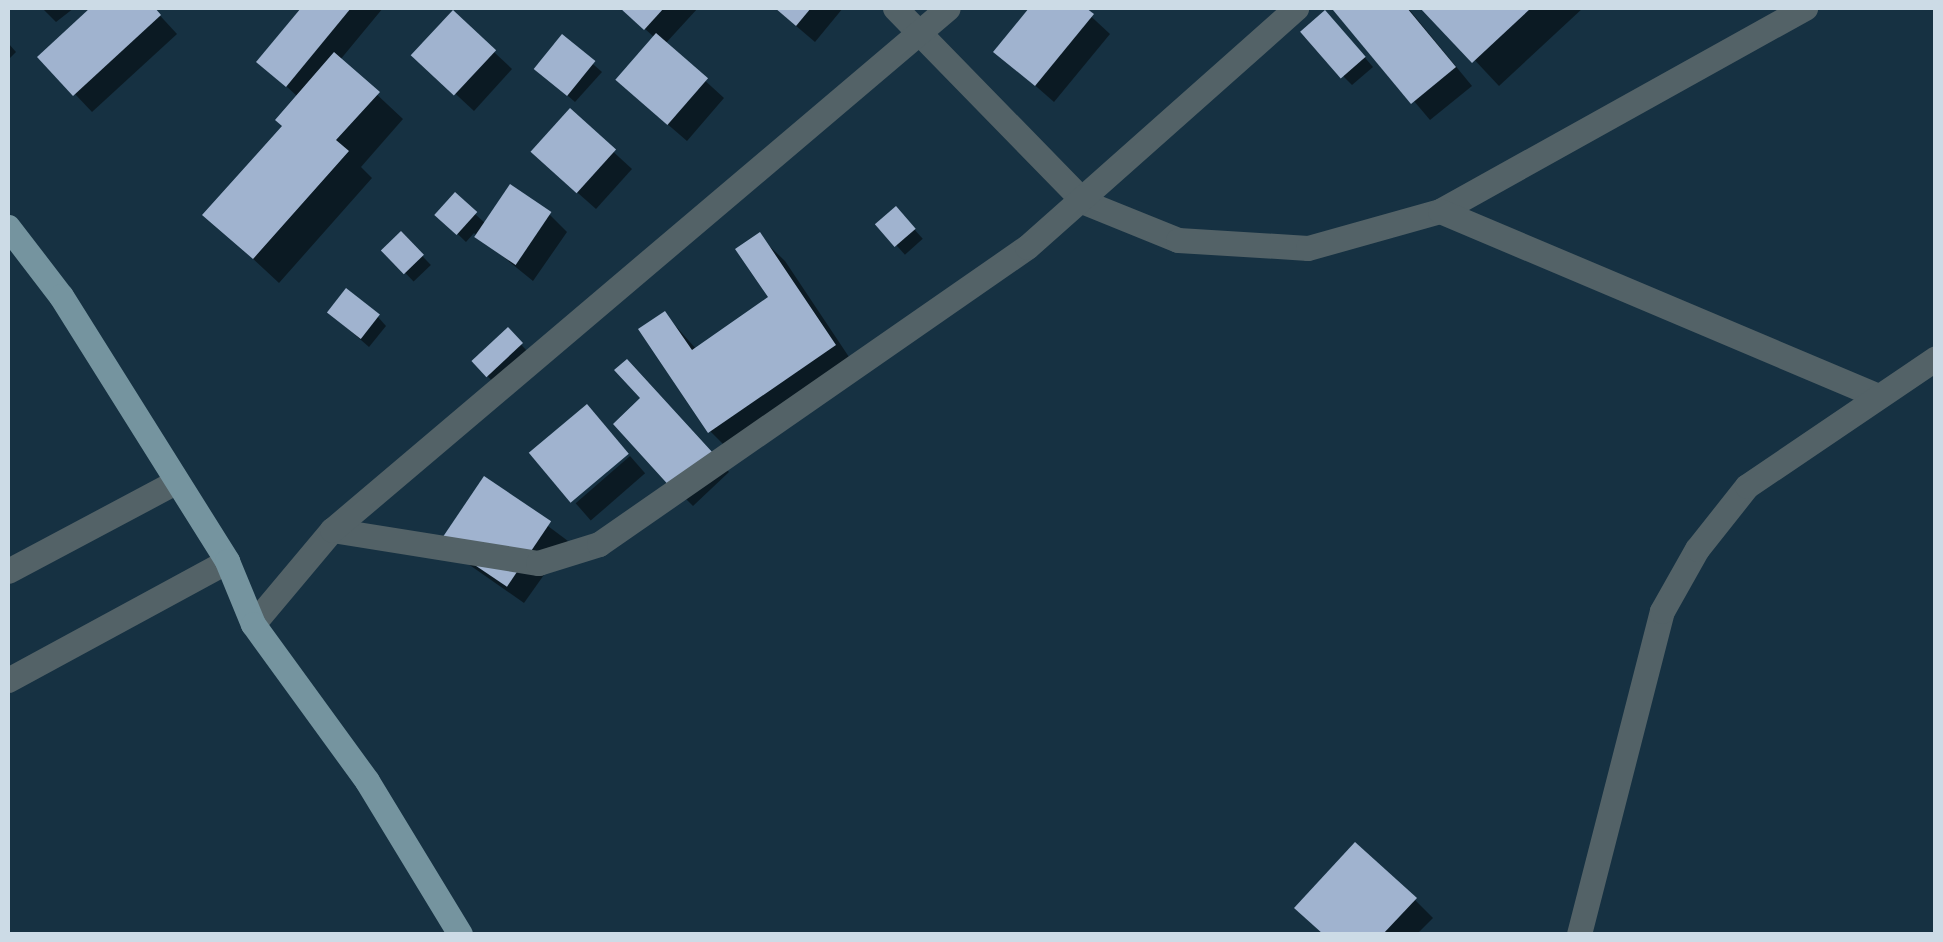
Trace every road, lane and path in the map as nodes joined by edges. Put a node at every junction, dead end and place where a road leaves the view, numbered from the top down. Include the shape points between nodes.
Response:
1 (895, 8) edge
2 (948, 8) edge
3 (1296, 8) edge
4 (1805, 8) edge
5 (1771, 16) edge
6 (922, 32) junction
7 (1084, 202) junction
8 (1440, 211) junction
9 (8, 227) edge
10 (1936, 358) edge
11 (1873, 394) junction
12 (177, 481) junction
13 (332, 530) junction
14 (226, 561) junction
15 (8, 571) edge
16 (254, 624) junction
17 (8, 680) edge
18 (460, 934) edge
19 (1579, 934) edge

1 - 6 street
2 - 6 street
3 - 7 street
4 - 5 street
5 - 8 street
6 - 7 street
6 - 13 street
7 - 8 street via 1178,240 1308,248
7 - 13 street via 599,544 538,562
8 - 11 street
9 - 12 main road via 61,296
10 - 11 street
11 - 19 street via 1747,486 1697,549 1662,611
12 - 14 main road
12 - 15 street
13 - 16 street
14 - 16 main road
14 - 17 street
16 - 18 main road via 367,781

